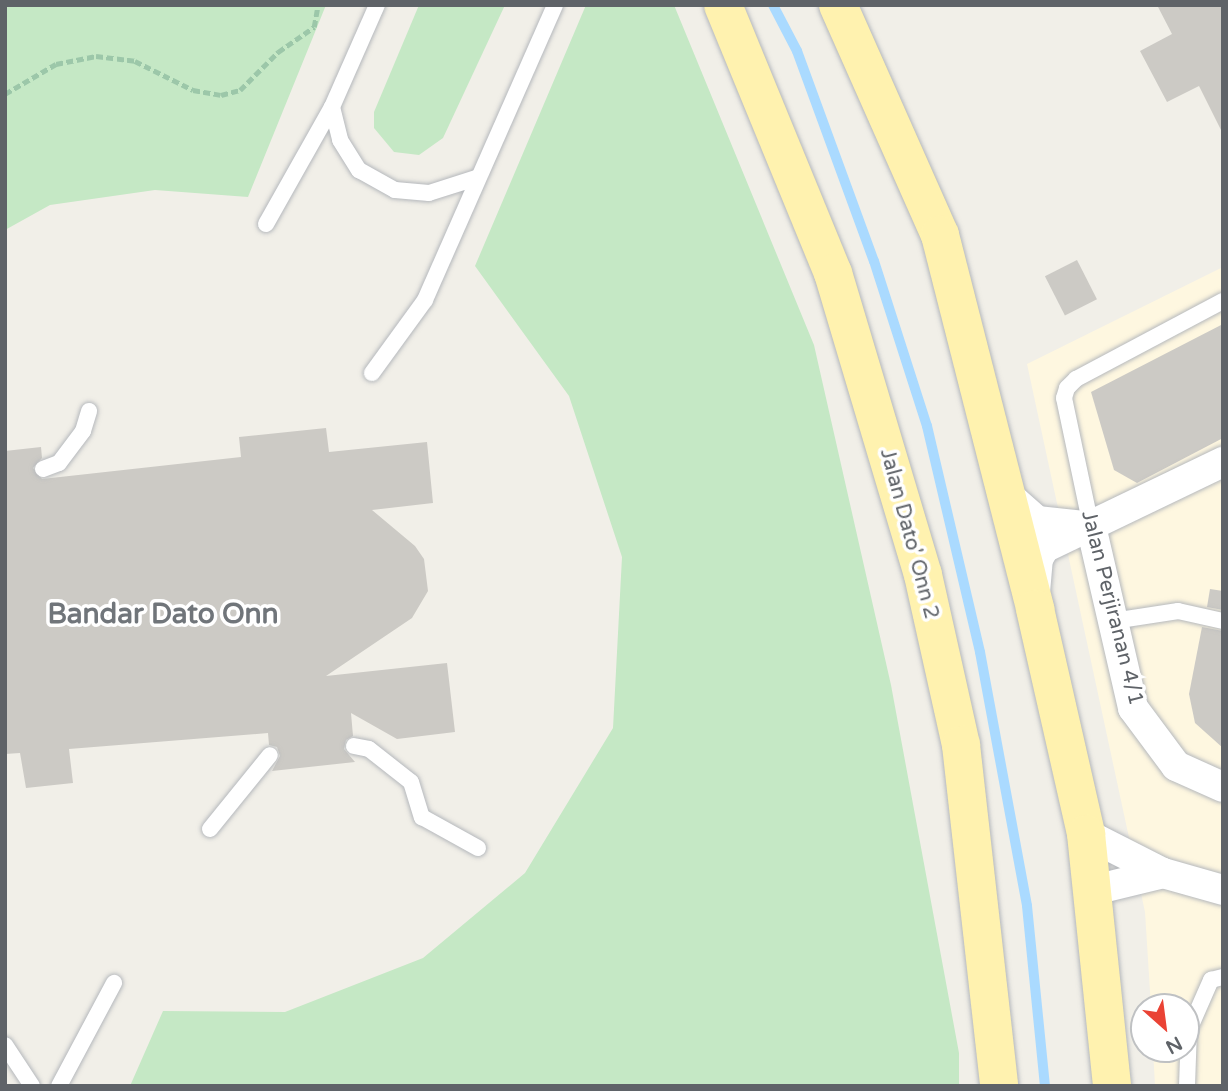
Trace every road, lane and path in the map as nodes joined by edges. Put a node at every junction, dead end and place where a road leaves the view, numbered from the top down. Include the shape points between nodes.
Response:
1 (318, 5) edge
2 (377, 5) edge
3 (555, 5) edge
4 (723, 5) edge
5 (838, 5) edge
6 (5, 93) edge
7 (332, 107) junction
8 (476, 178) junction
9 (266, 224) dead end
10 (1223, 300) edge
11 (372, 373) dead end
12 (89, 411) dead end
13 (1223, 462) edge
14 (43, 469) dead end
15 (1003, 491) junction
16 (1091, 526) junction
17 (1035, 609) junction
18 (1113, 621) junction
19 (1223, 621) edge
20 (354, 746) dead end
21 (270, 755) dead end
22 (1223, 787) edge
23 (210, 829) dead end
24 (1086, 834) junction
25 (478, 848) dead end
26 (1163, 873) junction
27 (1094, 890) junction
28 (1223, 890) edge
29 (1223, 977) edge
30 (114, 983) dead end
31 (5, 1045) edge
32 (32, 1086) edge
33 (59, 1086) edge
34 (999, 1086) edge
35 (1112, 1086) edge
36 (1187, 1086) edge

1 - 6 path via 314,26 278,52 240,90 221,95 193,90 135,61 96,56 56,64
2 - 7 lane
3 - 8 lane
4 - 34 main road, Jalan Dato' Onn 2 via 833,273 923,575 961,745
5 - 15 main road via 940,235
7 - 8 lane via 340,140 359,170 395,190 429,193
7 - 9 lane
8 - 11 lane via 425,300
10 - 16 lane, Jalan Perjiranan 4/1 via 1067,388 1064,398
12 - 14 lane via 83,431 60,463
13 - 16 street
15 - 16 street via 1037,521
15 - 17 main road
16 - 17 street via 1044,548 1034,575
16 - 18 street, Jalan Perjiranan 4/1
17 - 24 main road
18 - 19 lane via 1178,611
18 - 22 street, Jalan Perjiranan 4/1 via 1133,708 1149,734 1176,766
20 - 25 lane via 369,749 411,782 422,817
21 - 23 lane
24 - 26 street
24 - 27 main road
26 - 27 street
26 - 28 street
27 - 35 main road
29 - 36 lane via 1211,980 1189,1030
30 - 33 lane
31 - 32 lane

